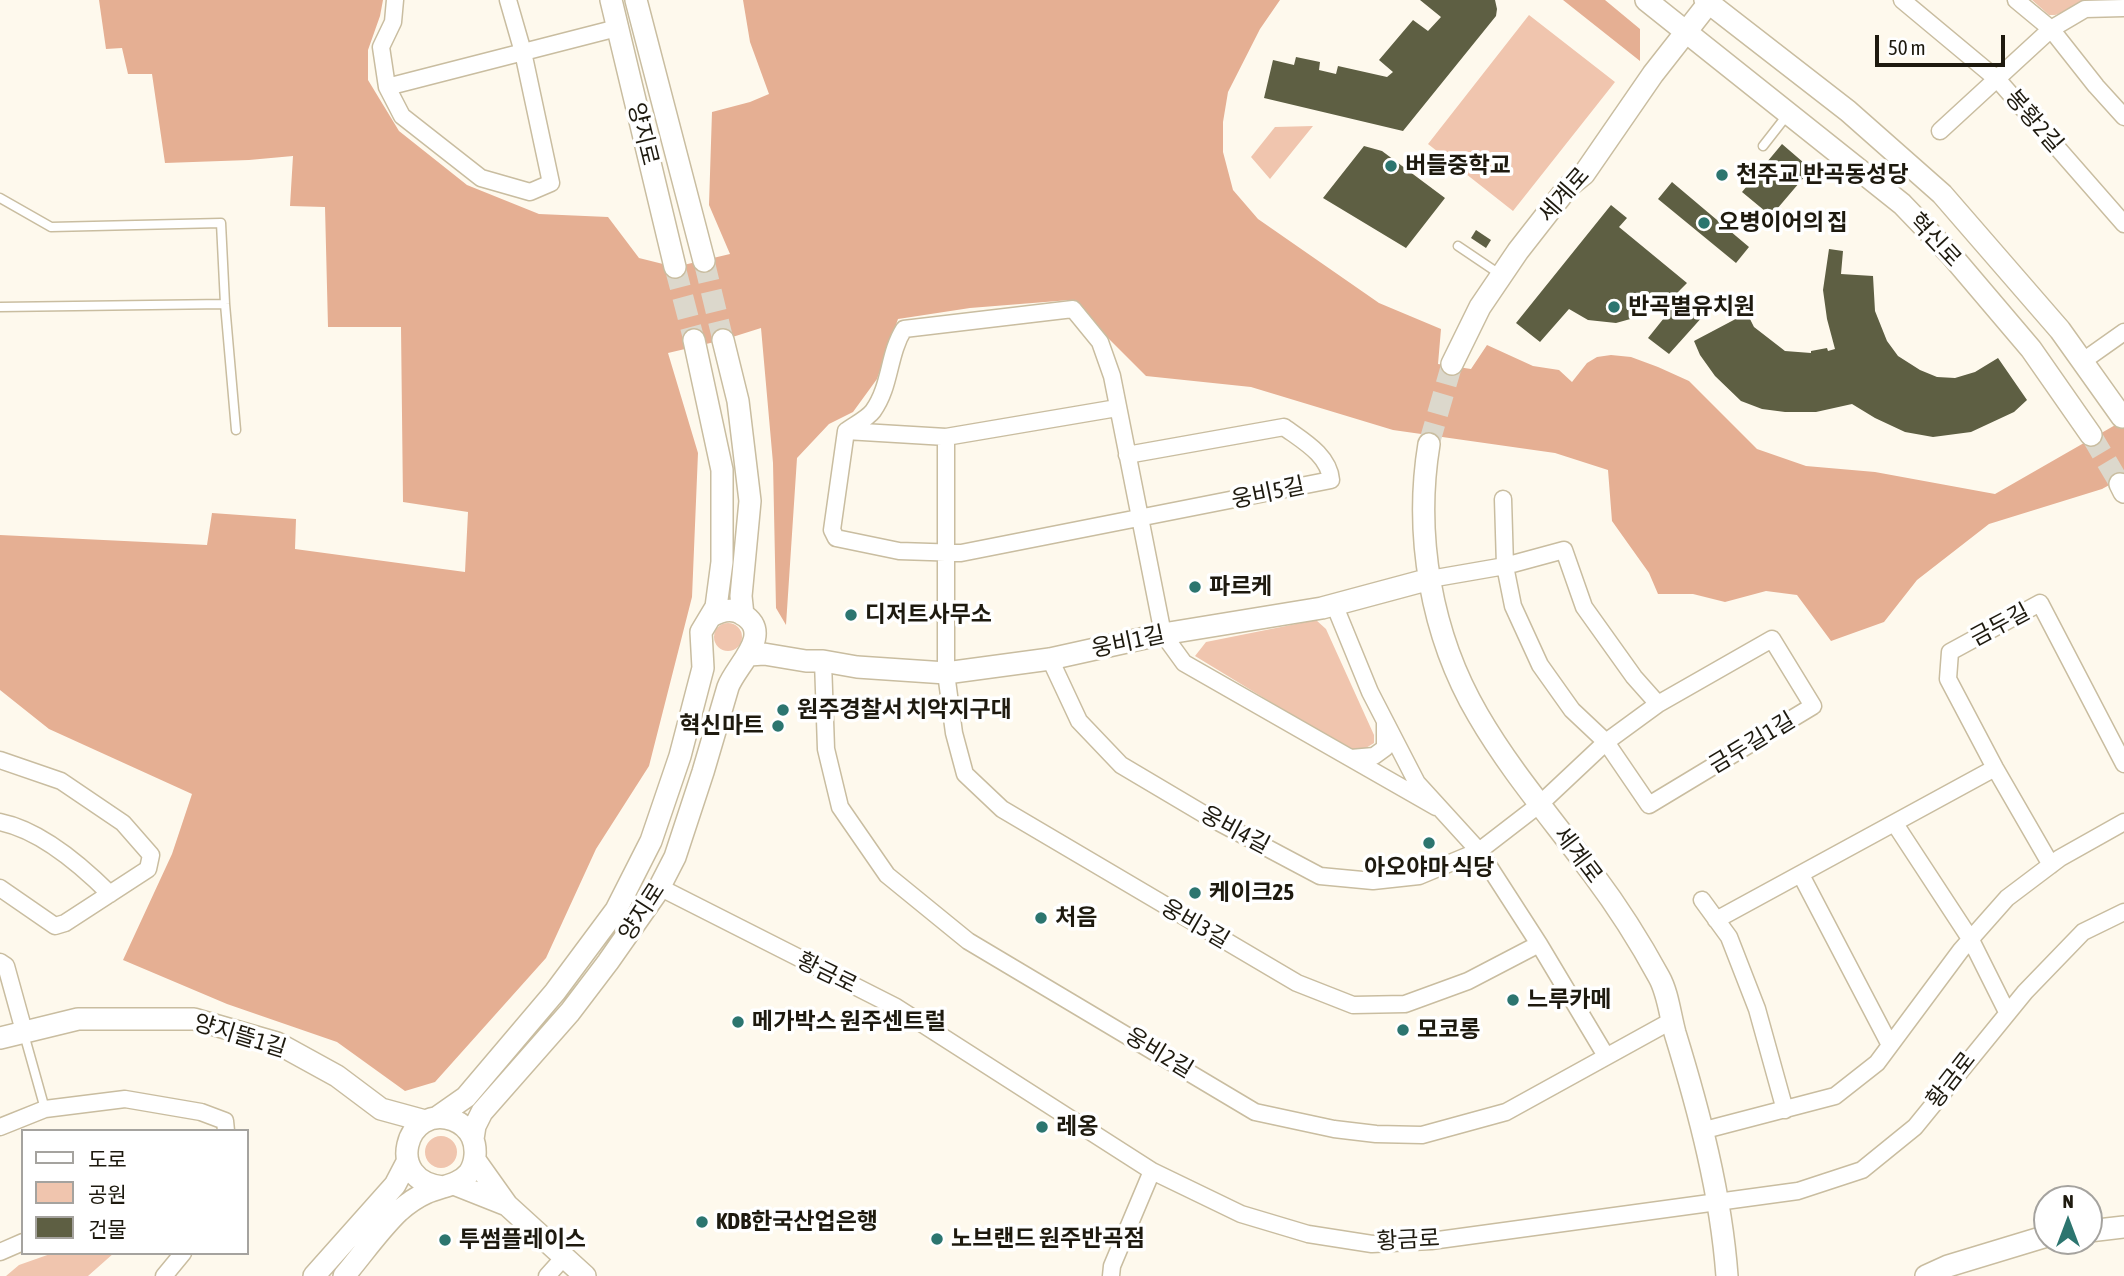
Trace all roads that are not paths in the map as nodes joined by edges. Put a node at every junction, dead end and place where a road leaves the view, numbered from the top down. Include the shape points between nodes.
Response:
1 (396, 0) edge
2 (508, 0) edge
3 (611, 0) edge
4 (636, 0) edge
5 (1646, 0) edge
6 (1902, 0) edge
7 (2015, 0) edge
8 (1708, 1) edge
9 (2124, 8) edge
10 (641, 23) junction
11 (617, 28) junction
12 (2051, 29) junction
13 (1685, 32) junction
14 (523, 52) junction
15 (1997, 80) junction
16 (387, 87) junction
17 (1787, 114) junction
18 (2124, 117) edge
19 (1940, 131) dead end
20 (1763, 146) dead end
21 (0, 198) edge
22 (2124, 224) edge
23 (1458, 246) dead end
24 (704, 261) tunnel mouth
25 (676, 267) tunnel mouth
26 (1501, 275) junction
27 (225, 304) junction
28 (0, 307) edge
29 (2124, 332) edge
30 (694, 340) tunnel mouth
31 (723, 340) tunnel mouth
32 (2083, 361) junction
33 (1452, 363) tunnel mouth
34 (2055, 384) junction
35 (1117, 408) junction
36 (2122, 417) dead end
37 (236, 430) dead end
38 (846, 431) junction
39 (2091, 435) tunnel mouth
40 (946, 437) junction
41 (1429, 444) tunnel mouth
42 (1127, 455) junction
43 (1503, 499) dead end
44 (1141, 519) junction
45 (947, 554) junction
46 (1505, 566) junction
47 (1430, 579) junction
48 (1334, 604) junction
49 (742, 605) junction
50 (714, 608) junction
51 (1163, 634) junction
52 (745, 657) junction
53 (703, 658) junction
54 (1050, 659) junction
55 (823, 661) junction
56 (946, 673) junction
57 (1658, 704) junction
58 (1385, 720) junction
59 (716, 727) junction
60 (1606, 742) junction
61 (1351, 758) junction
62 (0, 760) edge
63 (2124, 764) edge
64 (1995, 768) junction
65 (1539, 804) junction
66 (1436, 807) junction
67 (0, 822) edge
68 (2124, 822) edge
69 (1895, 824) junction
70 (1479, 852) junction
71 (2051, 865) junction
72 (1801, 875) junction
73 (0, 888) edge
74 (665, 890) junction
75 (110, 894) junction
76 (1702, 900) dead end
77 (2124, 912) edge
78 (1716, 920) junction
79 (1971, 940) junction
80 (1539, 944) junction
81 (0, 961) edge
82 (608, 962) junction
83 (2007, 1012) junction
84 (1671, 1021) junction
85 (24, 1031) junction
86 (0, 1038) edge
87 (1890, 1045) junction
88 (1606, 1056) junction
89 (45, 1109) junction
90 (381, 1109) junction
91 (1785, 1110) junction
92 (431, 1120) junction
93 (0, 1127) edge
94 (226, 1129) edge
95 (1701, 1131) junction
96 (474, 1150) junction
97 (407, 1156) junction
98 (1152, 1171) junction
99 (448, 1186) junction
100 (1717, 1203) junction
101 (507, 1205) junction
102 (2124, 1227) edge
103 (2103, 1229) edge
104 (2033, 1240) edge
105 (21, 1243) edge
106 (0, 1252) edge
107 (181, 1255) edge
108 (565, 1256) junction
109 (164, 1276) edge
110 (314, 1276) edge
111 (344, 1276) edge
112 (547, 1276) edge
113 (585, 1276) edge
114 (1111, 1276) edge
115 (1727, 1276) edge
116 (1926, 1276) edge

1 - 16 street via 393,22 381,47
2 - 14 street
3 - 11 street, 양지로
4 - 10 street, 양지로
5 - 13 street, 혁신로
6 - 15 street, 봉황2길
7 - 12 street
8 - 13 street, 세계로
8 - 32 street, 혁신로 via 1848,111 1942,194
9 - 12 street via 2085,9
10 - 11 street
10 - 24 street, 양지로
11 - 14 street
11 - 25 street, 양지로
12 - 15 street
12 - 18 street
13 - 17 street, 혁신로
13 - 26 street, 세계로 via 1584,174 1568,187
14 - 16 street
14 - 16 street via 551,184 530,191 481,178 402,116
15 - 19 street
15 - 22 street, 봉황2길
17 - 20 lane
17 - 34 street, 혁신로 via 1902,204 2031,349
21 - 27 lane via 51,227 221,223
23 - 26 lane
26 - 33 street, 세계로
27 - 28 lane
27 - 37 lane
29 - 32 street
30 - 50 street via 722,470 722,562
31 - 49 street via 738,401 750,501
32 - 34 street
32 - 36 street, 혁신로
34 - 39 street, 혁신로
35 - 38 street via 1100,342 1073,309 904,329 872,412
35 - 40 street
35 - 42 street
38 - 40 street
38 - 45 street, 웅비5길 via 832,530 836,538 899,551
40 - 45 street
41 - 47 street, 세계로 via 1423,493
42 - 44 street
42 - 44 street, 웅비5길 via 1284,427 1330,467 1331,480
43 - 46 street, 금두길1길
44 - 45 street, 웅비5길
44 - 51 street
45 - 56 street
46 - 47 street
46 - 57 street via 1564,550 1584,607
46 - 60 street, 금두길1길 via 1513,607 1540,665 1572,710
47 - 48 street, 웅비1길
47 - 65 street, 세계로 via 1438,622 1461,683
48 - 51 street, 웅비1길
48 - 58 street
49 - 50 street
49 - 52 street via 750,621
50 - 53 street via 701,632
51 - 54 street, 웅비1길
51 - 61 street via 1184,663
52 - 53 street via 724,664
52 - 55 street, 웅비1길 via 764,654
52 - 59 street, 양지로
53 - 92 street, 양지로 via 680,756 650,841 616,910 466,1097
54 - 56 street, 웅비1길
54 - 70 street, 웅비4길 via 1079,721 1121,765 1320,876 1373,881 1419,876
55 - 56 street, 웅비1길
55 - 88 street, 웅비2길 via 826,749 839,807 887,875 968,941 1255,1112 1334,1129 1422,1135 1506,1112
56 - 80 street, 웅비3길 via 965,774 1002,809 1297,983 1353,1005 1405,1004 1468,981
57 - 60 street, 금두길1길
57 - 60 street, 금두길1길 via 1772,639 1813,706 1649,804
58 - 61 street via 1385,748 1374,756
58 - 66 street via 1417,783
59 - 74 street via 713,764 681,862
59 - 82 street, 양지로 via 675,858
60 - 65 street, 금두길1길
61 - 66 street
62 - 75 street via 61,781 122,823 151,855 148,869
63 - 64 street, 금두길 via 2040,603 1950,652 1948,680
64 - 69 street
64 - 71 street, 금두길
65 - 70 street, 웅비4길
65 - 84 street, 세계로 via 1638,941 1661,980
66 - 70 street
67 - 75 street via 43,841 84,868
68 - 71 street
69 - 72 street
69 - 79 street
70 - 80 street
71 - 79 street via 2007,898
72 - 78 street
72 - 87 street
73 - 75 street via 55,926
74 - 82 street via 624,951
74 - 98 street, 황금로 via 895,1007
76 - 78 street
77 - 83 street, 황금로 via 2084,932
78 - 91 street via 1728,937 1757,1009
79 - 83 street
79 - 87 street
80 - 88 street
81 - 85 street via 6,966
82 - 96 street, 양지로 via 482,1112 475,1126
83 - 100 street, 황금로 via 1914,1126 1863,1170 1798,1191
84 - 88 street, 웅비2길
84 - 95 street, 세계로
85 - 86 street, 양지뜰1길
85 - 89 lane
85 - 90 street, 양지뜰1길 via 78,1019 194,1019 277,1043 337,1076
87 - 91 street via 1877,1063 1835,1096
89 - 93 street
89 - 94 street via 125,1099 201,1112 225,1121
90 - 92 street
90 - 97 street
91 - 95 street
92 - 96 street via 458,1122 467,1129
92 - 97 street via 409,1138
95 - 100 street, 세계로
96 - 99 street via 470,1171
96 - 101 street
97 - 99 street via 421,1181
97 - 110 street via 395,1185
98 - 100 street, 황금로 via 1241,1214 1308,1234 1371,1244 1431,1241
98 - 114 street
99 - 101 street
99 - 111 street via 399,1211
100 - 115 street, 세계로
101 - 108 street
102 - 103 street
104 - 116 street
105 - 106 street
107 - 109 street
108 - 112 street
108 - 113 street

